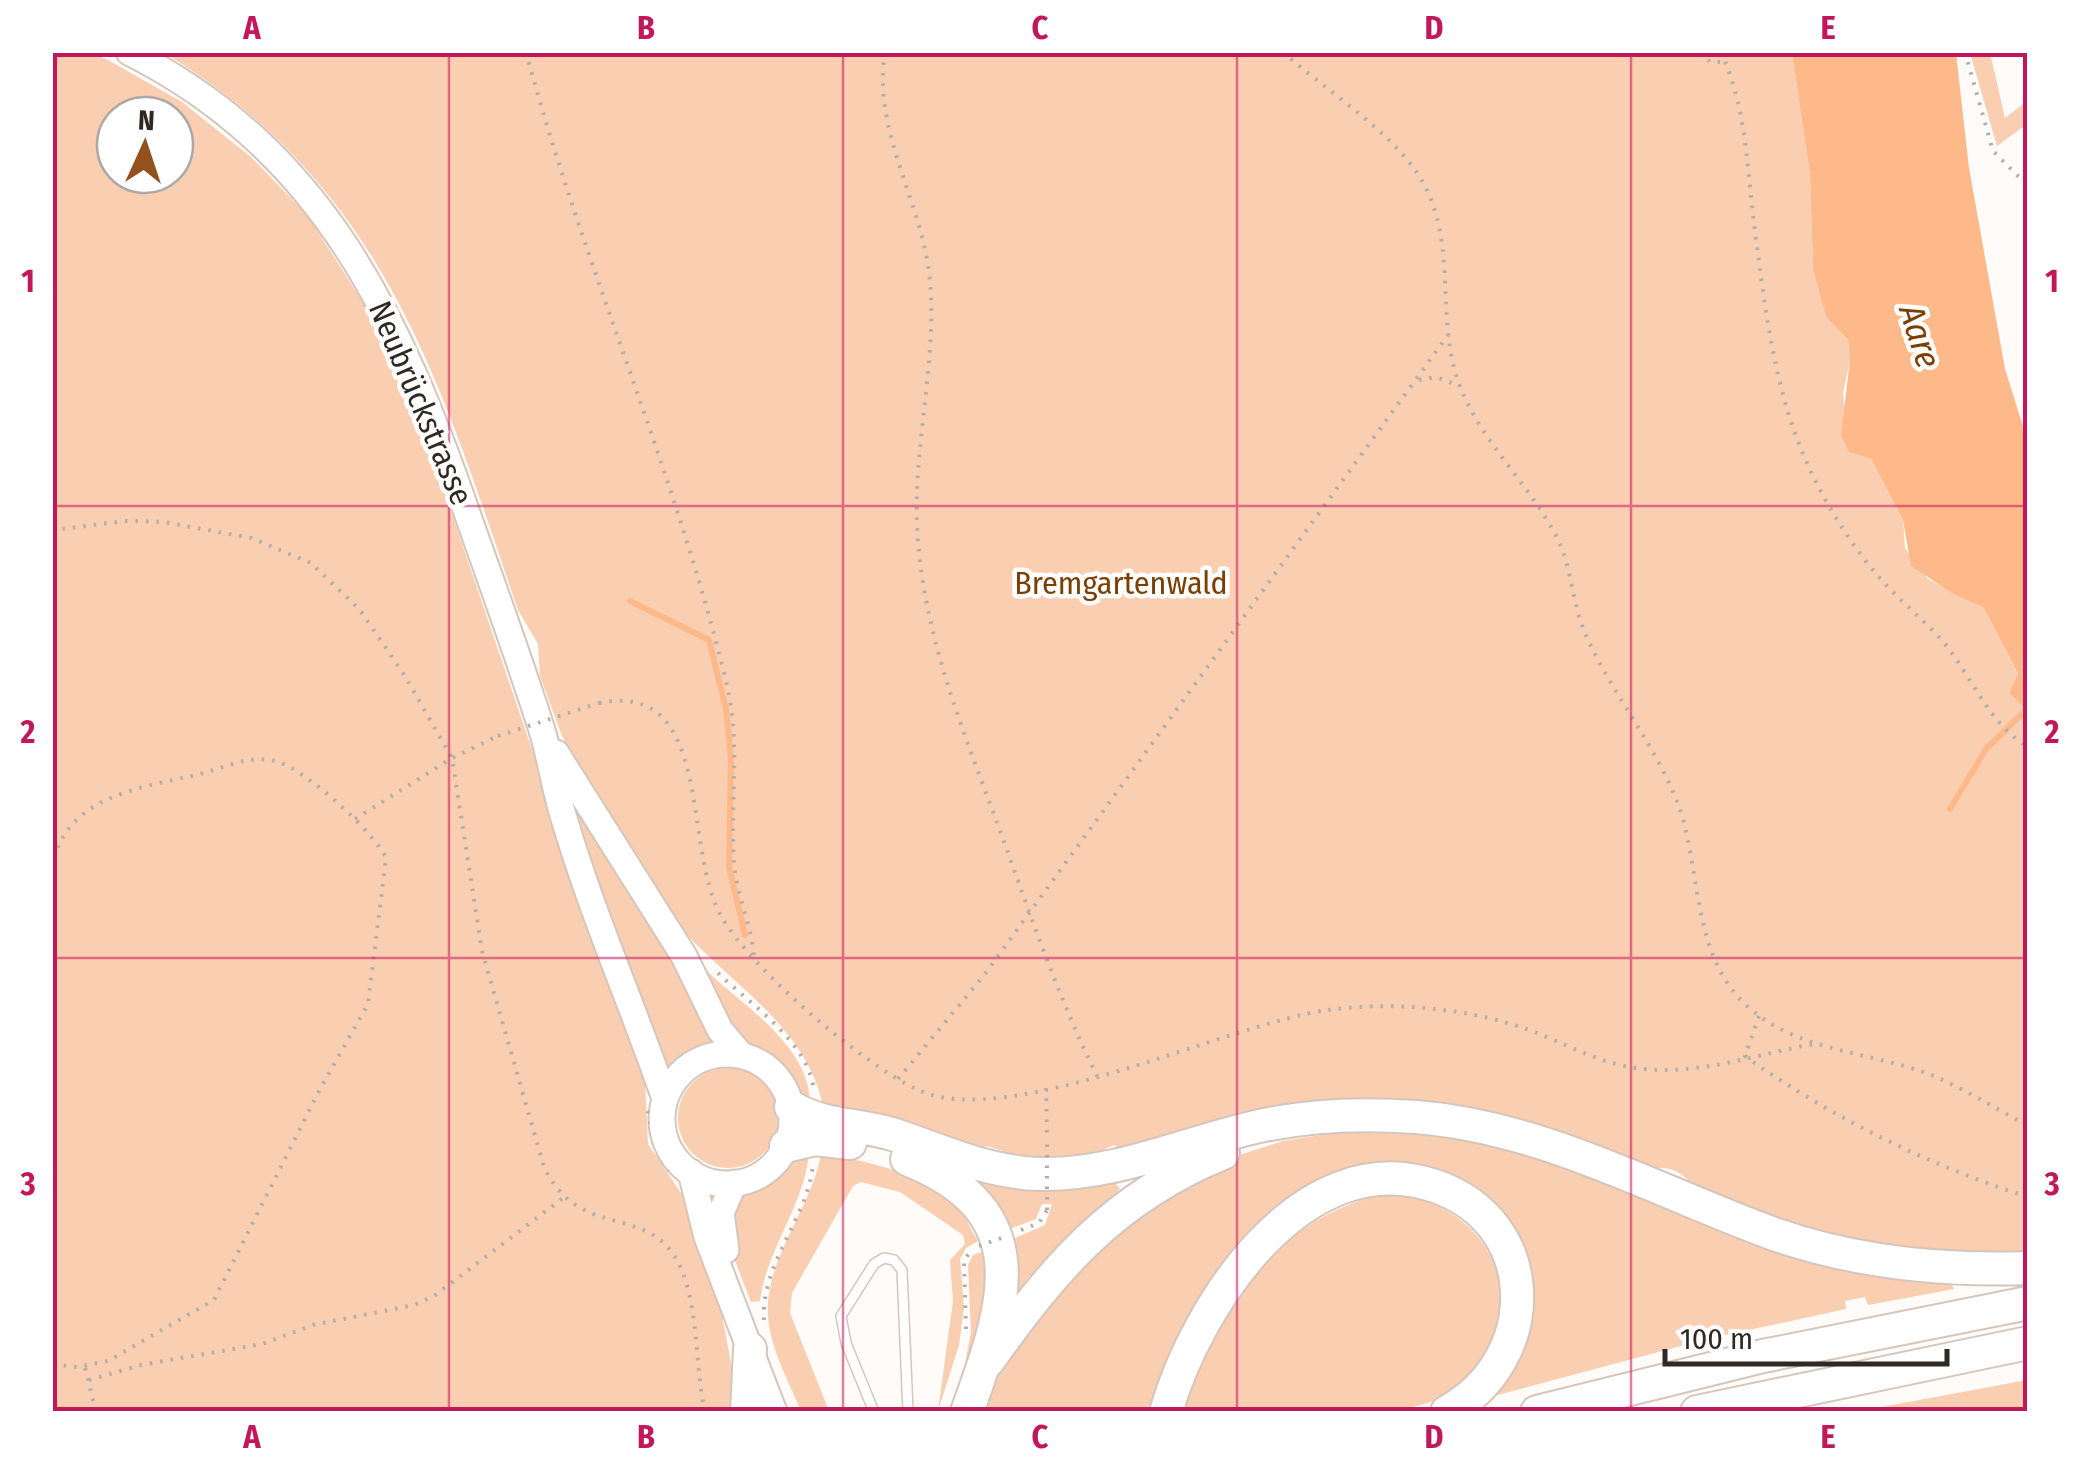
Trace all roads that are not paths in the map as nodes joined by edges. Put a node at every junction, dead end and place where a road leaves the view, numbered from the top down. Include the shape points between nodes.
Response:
1 (128, 52) edge
2 (542, 730) junction
3 (740, 1055) junction
4 (657, 1098) junction
5 (803, 1106) junction
6 (1358, 1117) junction
7 (800, 1150) junction
8 (683, 1176) junction
9 (734, 1183) junction
10 (2028, 1268) edge
11 (2028, 1303) edge
12 (757, 1337) junction
13 (2028, 1343) edge
14 (976, 1351) junction
15 (1772, 1394) junction
16 (747, 1412) edge
17 (774, 1412) edge
18 (792, 1412) edge
19 (874, 1412) edge
20 (908, 1412) edge
21 (967, 1412) edge
22 (1166, 1412) edge
23 (1448, 1412) edge
24 (1537, 1412) edge
25 (1697, 1412) edge
26 (1729, 1412) edge

1 - 2 main road, Neubrückstrasse via 192,89 260,143 319,206 362,268 434,420
2 - 3 main road, Neubrückstrasse
2 - 4 main road, Neubrückstrasse via 563,816
3 - 4 main road via 694,1062
3 - 5 main road via 768,1068
4 - 8 main road
5 - 6 highway via 816,1120 1034,1174 1123,1164 1282,1121
5 - 7 main road
6 - 10 highway via 1431,1119 1510,1133 1778,1235 1854,1256 1938,1268
6 - 14 highway via 1253,1142 1148,1191 1073,1251
7 - 9 main road
7 - 14 highway via 826,1139 879,1149 937,1174 976,1205 996,1237 1004,1273 1000,1314
8 - 9 main road
8 - 12 main road
9 - 18 main road via 721,1213 723,1238
11 - 24 highway via 1780,1352
12 - 16 highway
12 - 17 main road
13 - 15 highway
14 - 21 highway
15 - 25 highway
15 - 26 highway
19 - 20 lane via 842,1316 884,1258 902,1270
22 - 23 highway via 1204,1318 1269,1236 1338,1191 1400,1180 1438,1187 1468,1203 1495,1231 1515,1279 1518,1314 1508,1352 1478,1391

